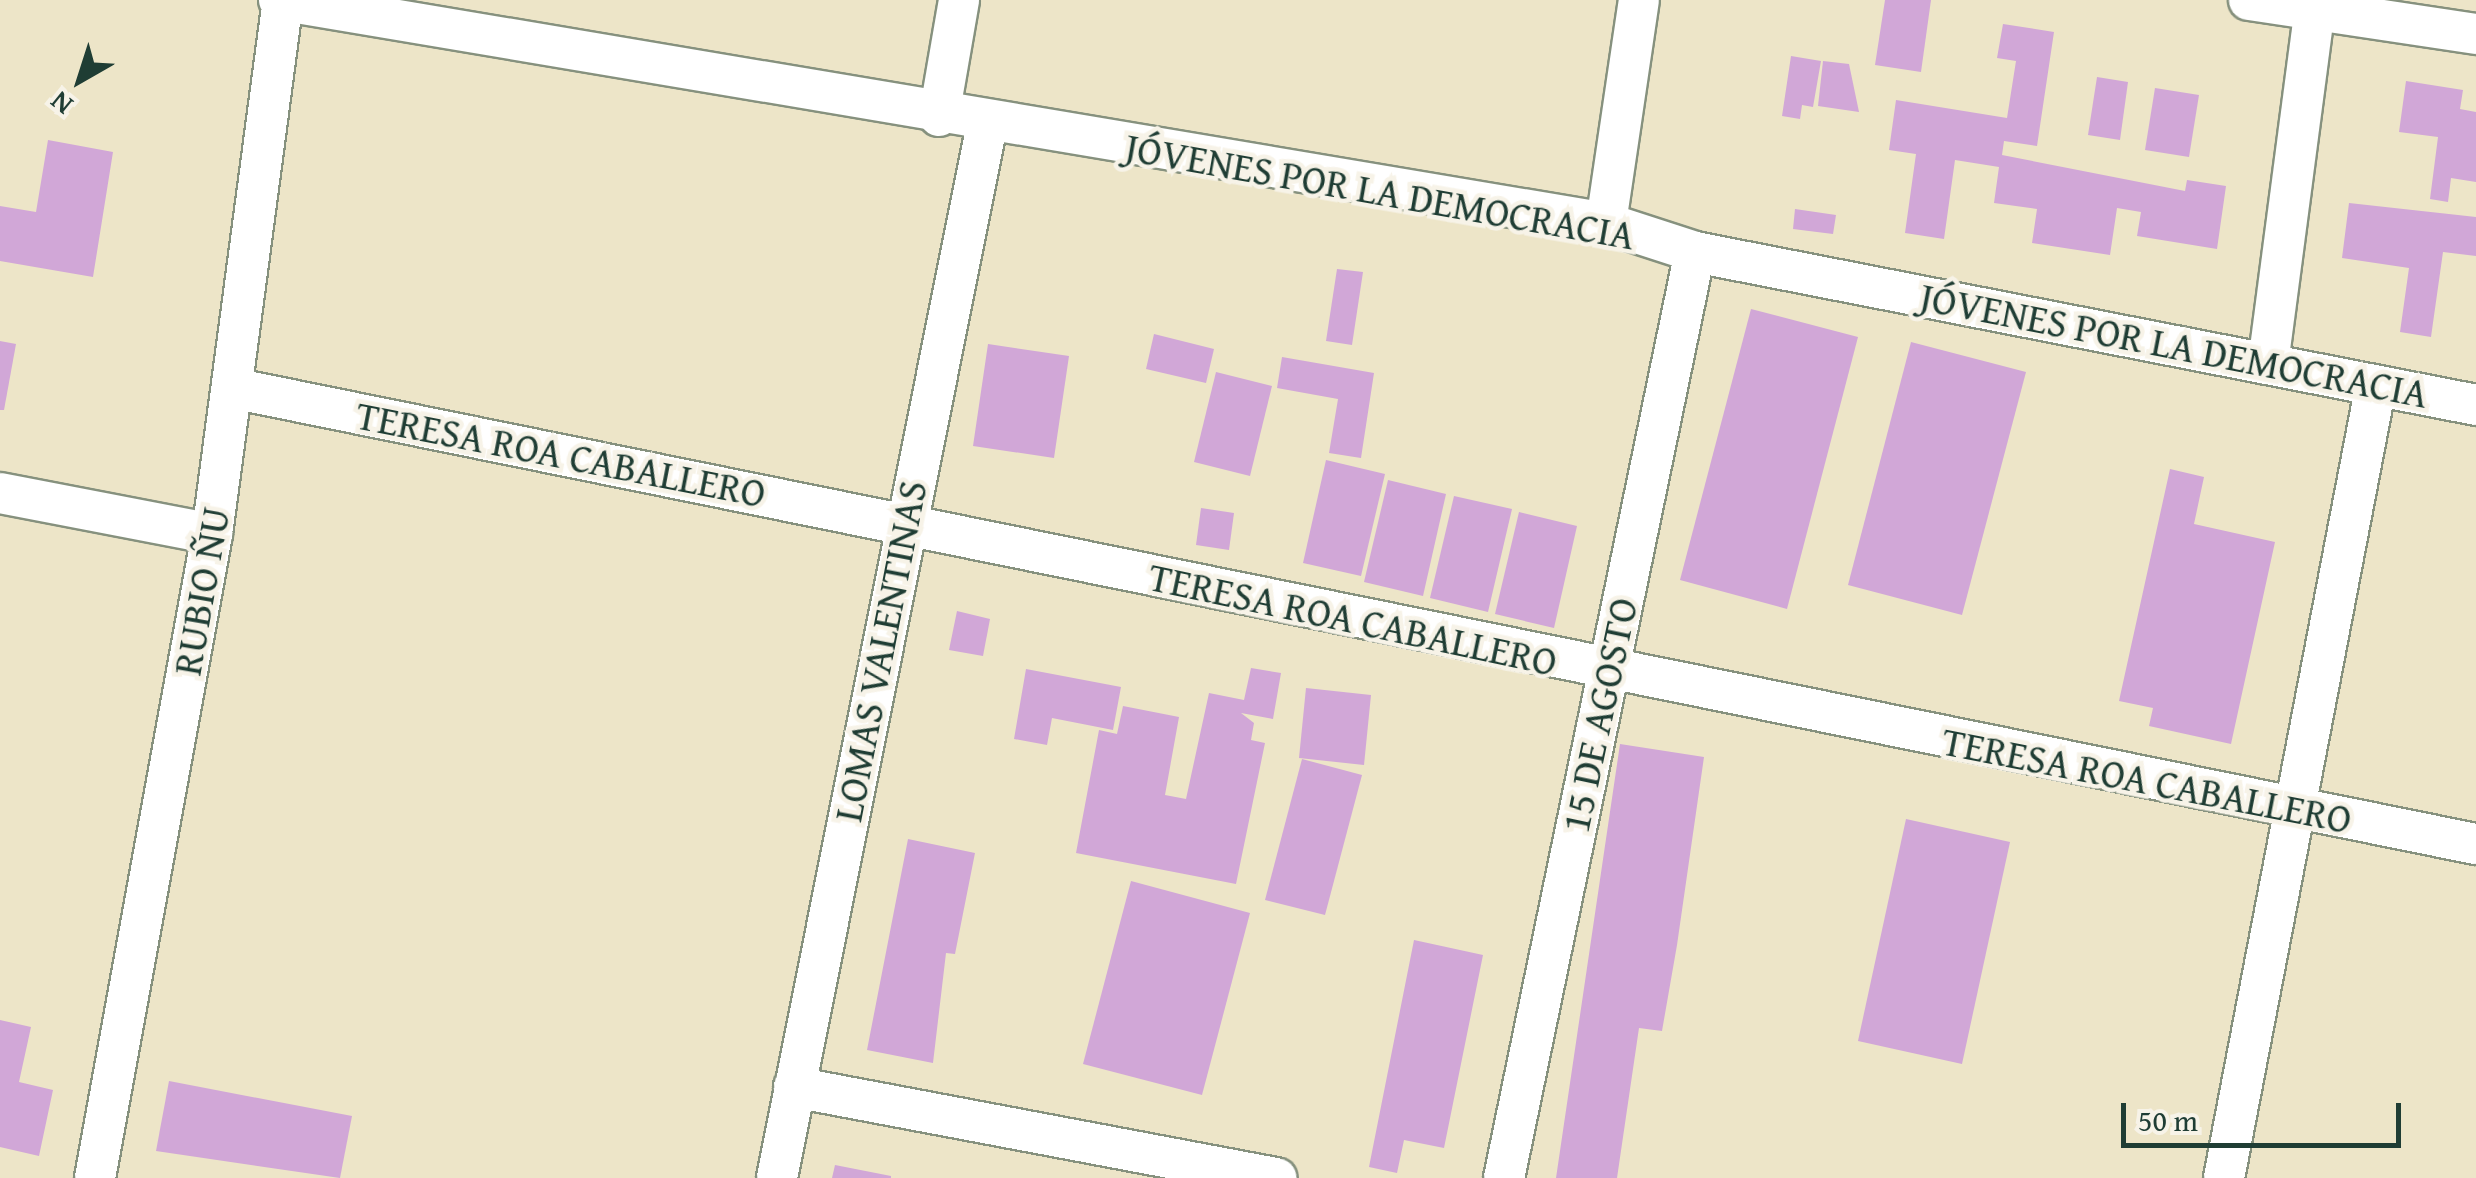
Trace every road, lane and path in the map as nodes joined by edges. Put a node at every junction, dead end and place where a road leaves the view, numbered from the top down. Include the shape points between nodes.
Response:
1 (282, 0) edge
2 (959, 0) edge
3 (1639, 0) edge
4 (2249, 0) edge
5 (2315, 5) edge
6 (2476, 34) edge
7 (939, 116) junction
8 (987, 124) junction
9 (1606, 223) junction
10 (1695, 252) junction
11 (2268, 364) junction
12 (2376, 385) junction
13 (232, 388) junction
14 (2476, 405) edge
15 (0, 494) edge
16 (905, 523) junction
17 (212, 534) junction
18 (1607, 674) junction
19 (2296, 809) junction
20 (2476, 844) edge
21 (794, 1088) junction
22 (95, 1178) edge
23 (777, 1178) edge
24 (1276, 1178) edge
25 (1504, 1178) edge
26 (2224, 1178) edge

1 - 7 street, JÓVENES POR LA DEMOCRACIA
1 - 13 street, RUBIO ÑU
2 - 7 street
3 - 9 street
4 - 5 street
5 - 6 street
5 - 11 street
7 - 8 street, JÓVENES POR LA DEMOCRACIA
8 - 9 street, JÓVENES POR LA DEMOCRACIA
8 - 16 street, LOMAS VALENTINAS
9 - 10 street, JÓVENES POR LA DEMOCRACIA
10 - 11 street, JÓVENES POR LA DEMOCRACIA
10 - 18 street, 15 DE AGOSTO
11 - 12 street, JÓVENES POR LA DEMOCRACIA
12 - 14 street, JÓVENES POR LA DEMOCRACIA
12 - 19 street
13 - 16 street, TERESA ROA CABALLERO
13 - 17 street, RUBIO ÑU
15 - 17 street
16 - 18 street, TERESA ROA CABALLERO
16 - 21 street, LOMAS VALENTINAS
17 - 22 street, RUBIO ÑU
18 - 19 street, TERESA ROA CABALLERO
18 - 25 street, 15 DE AGOSTO
19 - 20 street, TERESA ROA CABALLERO
19 - 26 street
21 - 23 street, LOMAS VALENTINAS
21 - 24 street

